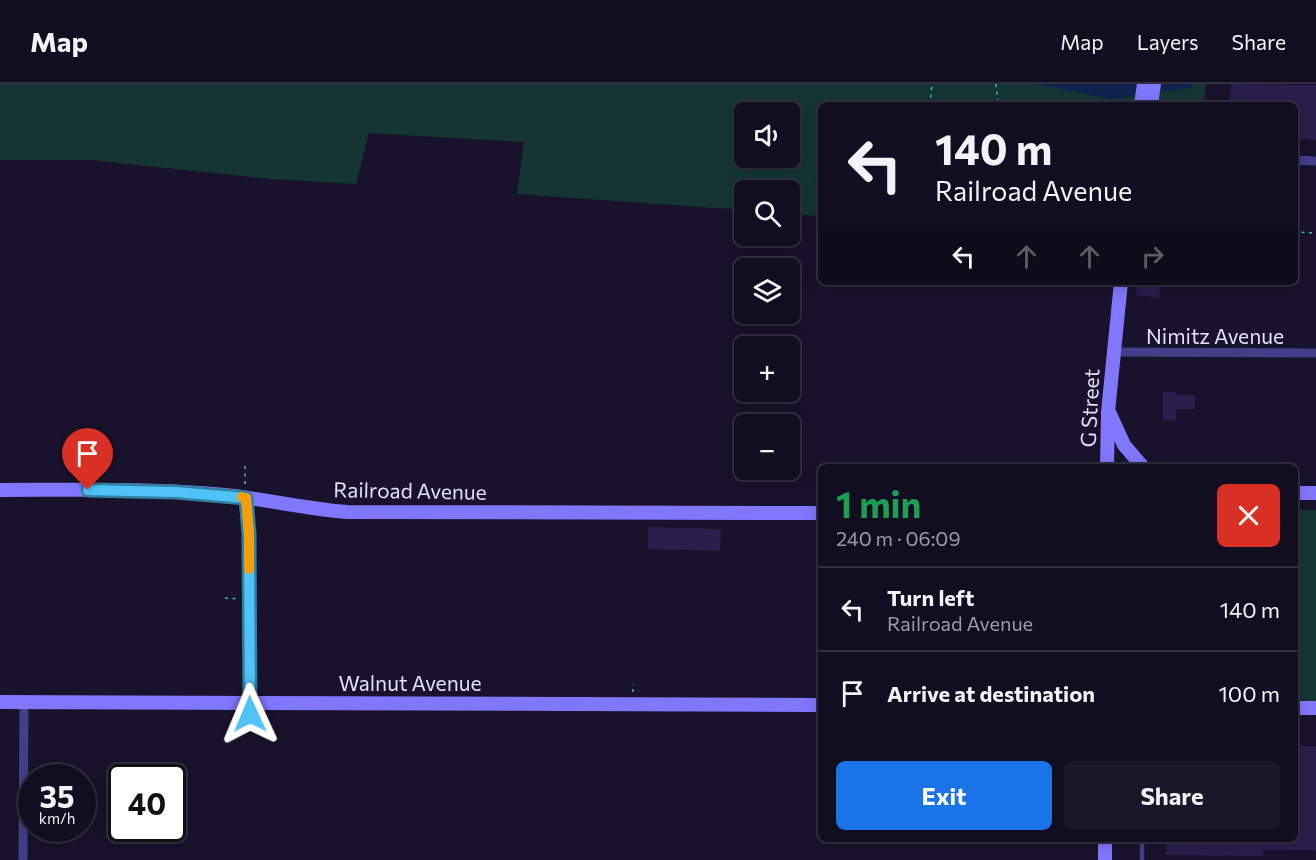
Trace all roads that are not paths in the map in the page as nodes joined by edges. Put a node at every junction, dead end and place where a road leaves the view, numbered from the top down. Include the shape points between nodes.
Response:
1 (1144, 84) edge
2 (1154, 84) edge
3 (1141, 102) edge
4 (1151, 102) edge
5 (1298, 160) edge
6 (1316, 161) edge
7 (1121, 285) edge
8 (1113, 352) junction
9 (1316, 353) edge
10 (1108, 412) junction
11 (1106, 443) junction
12 (1102, 464) edge
13 (1107, 464) edge
14 (1140, 464) edge
15 (0, 490) edge
16 (1298, 493) edge
17 (1316, 493) edge
18 (246, 498) junction
19 (818, 513) edge
20 (0, 702) edge
21 (24, 702) junction
22 (818, 705) edge
23 (1298, 708) edge
24 (1316, 708) edge
25 (250, 709) junction
26 (1105, 842) edge
27 (1142, 842) edge
28 (23, 860) edge
29 (1105, 860) edge
30 (1142, 860) edge

1 - 3 main road
2 - 4 main road
5 - 6 street
7 - 8 main road, G Street
8 - 9 street, Nimitz Avenue
8 - 10 main road, G Street
10 - 11 main road, G Street
10 - 14 main road via 1124,446
11 - 12 main road
11 - 13 main road, G Street
15 - 18 main road, Railroad Avenue via 141,490
16 - 17 main road
18 - 19 main road, Railroad Avenue via 347,512
18 - 25 street
20 - 21 main road, Walnut Avenue
21 - 25 main road, Walnut Avenue
21 - 28 street
22 - 25 main road, Walnut Avenue
23 - 24 main road
26 - 29 main road
27 - 30 lane

